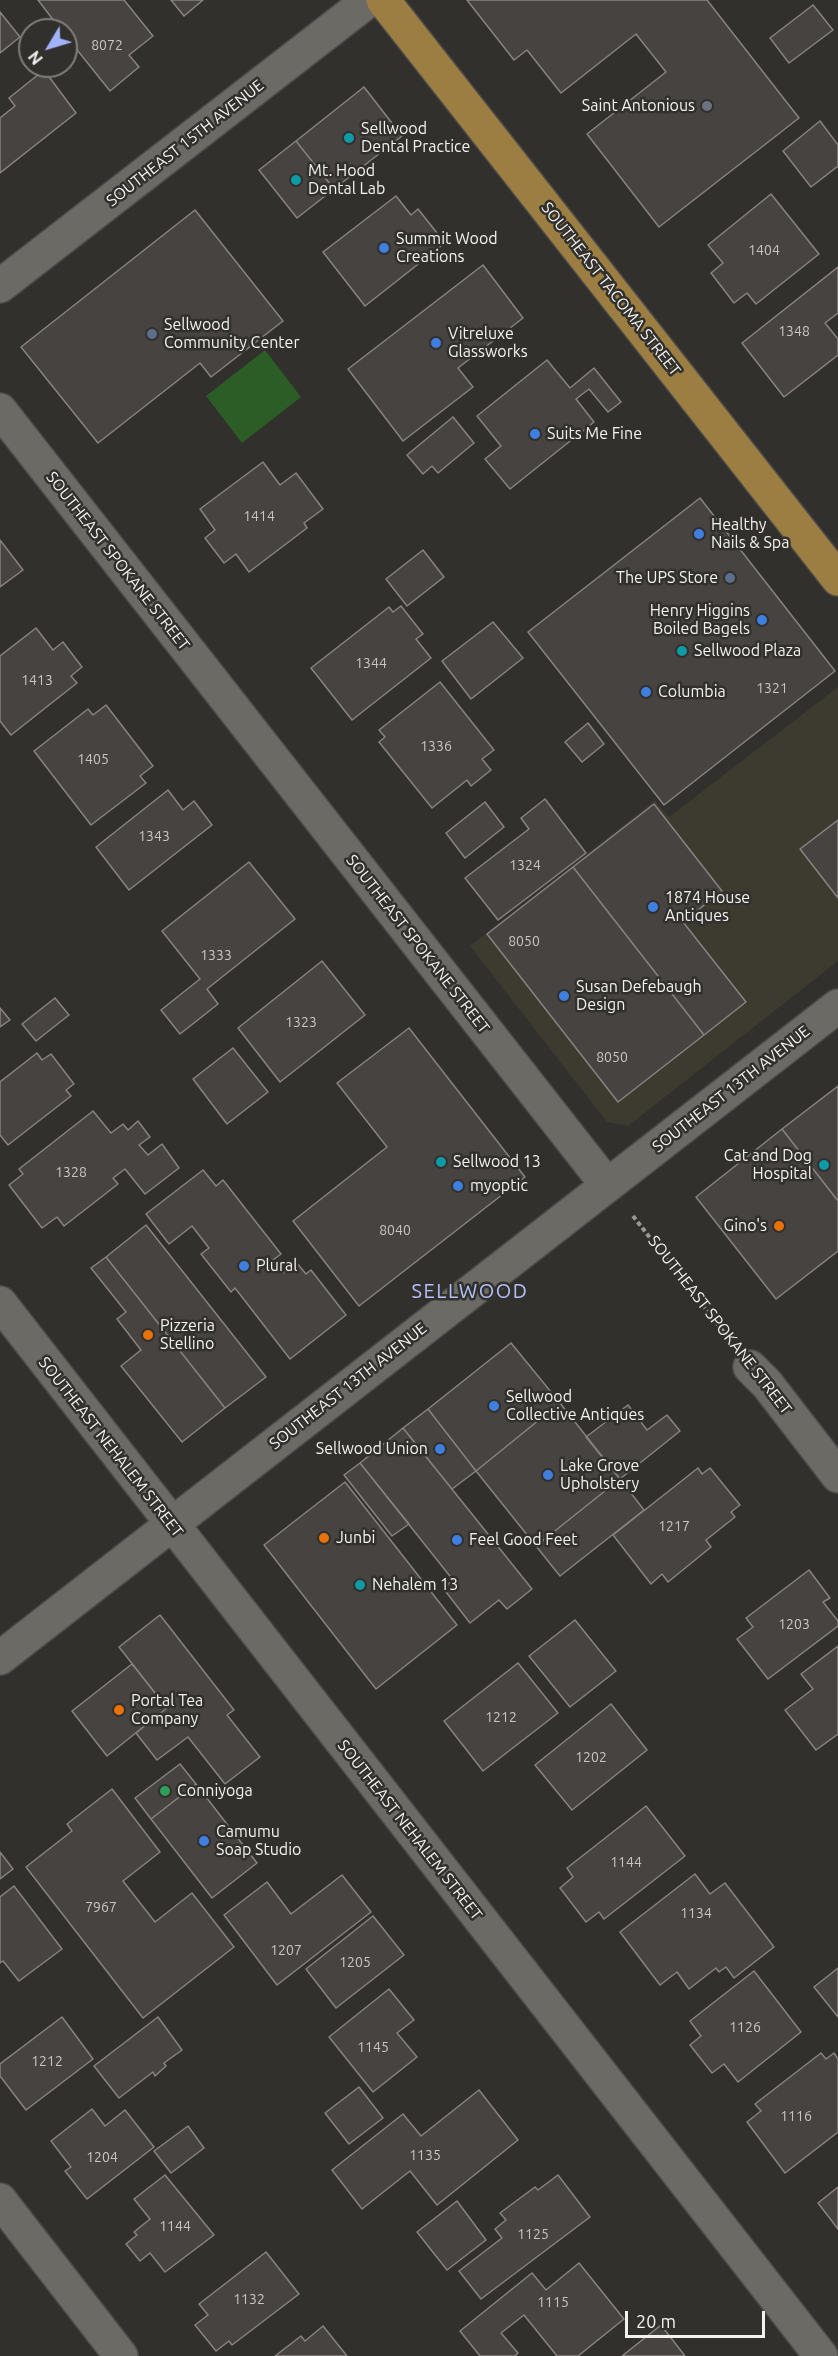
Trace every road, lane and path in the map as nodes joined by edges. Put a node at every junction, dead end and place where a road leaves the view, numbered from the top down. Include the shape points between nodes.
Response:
1 (369, 0) edge
2 (383, 0) edge
3 (0, 286) edge
4 (0, 410) edge
5 (838, 579) edge
6 (838, 1006) edge
7 (607, 1185) junction
8 (0, 1303) edge
9 (750, 1367) joint
10 (838, 1476) edge
11 (172, 1525) junction
12 (0, 1658) edge
13 (0, 2200) edge
14 (121, 2356) edge
15 (821, 2356) edge

1 - 3 street, SOUTHEAST 15TH AVENUE
2 - 5 main road, SOUTHEAST TACOMA STREET
4 - 7 street, SOUTHEAST SPOKANE STREET
6 - 7 street, SOUTHEAST 13TH AVENUE
7 - 9 path, SOUTHEAST SPOKANE STREET
7 - 11 street, SOUTHEAST 13TH AVENUE
8 - 11 street, SOUTHEAST NEHALEM STREET
9 - 10 street, SOUTHEAST SPOKANE STREET
11 - 12 street, SOUTHEAST 13TH AVENUE
11 - 15 street, SOUTHEAST NEHALEM STREET
13 - 14 street

